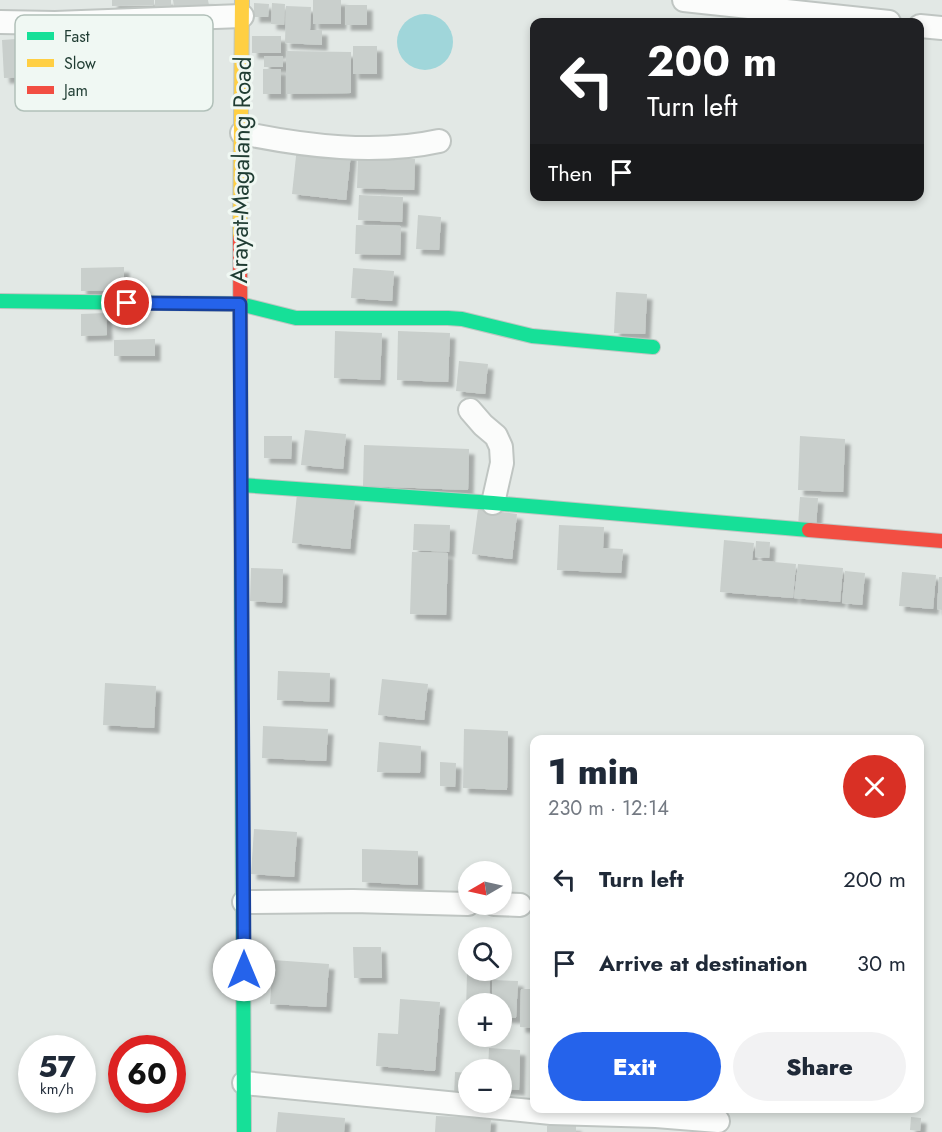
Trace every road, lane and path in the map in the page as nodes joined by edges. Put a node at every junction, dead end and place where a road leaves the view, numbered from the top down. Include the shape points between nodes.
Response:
1 (684, 0) edge
2 (242, 8) edge
3 (155, 15) edge
4 (852, 18) edge
5 (0, 22) edge
6 (15, 22) edge
7 (924, 26) edge
8 (942, 28) edge
9 (242, 133) junction
10 (440, 141) dead end
11 (0, 301) edge
12 (240, 304) junction
13 (653, 347) dead end
14 (470, 410) dead end
15 (241, 485) junction
16 (494, 503) junction
17 (942, 541) edge
18 (244, 902) junction
19 (458, 904) edge
20 (512, 905) edge
21 (520, 905) dead end
22 (244, 1083) junction
23 (530, 1111) edge
24 (551, 1113) edge
25 (718, 1120) dead end
26 (656, 1124) edge
27 (244, 1132) edge

1 - 4 street
2 - 3 street
2 - 9 street, Arayat-Magalang Road
5 - 6 street
7 - 8 street
9 - 10 street via 279,141 346,146 420,146
9 - 12 street, Arayat-Magalang Road
11 - 12 street
12 - 13 street via 296,318 455,318 532,336
12 - 15 street, Arayat-Magalang Road
14 - 16 street via 496,436 501,447 502,464
15 - 16 street
15 - 18 street, Arayat-Magalang Road
16 - 17 street
18 - 19 street
18 - 22 street, Arayat-Magalang Road
20 - 21 street
22 - 23 street
22 - 27 street, Arayat-Magalang Road
24 - 26 street
25 - 26 street

